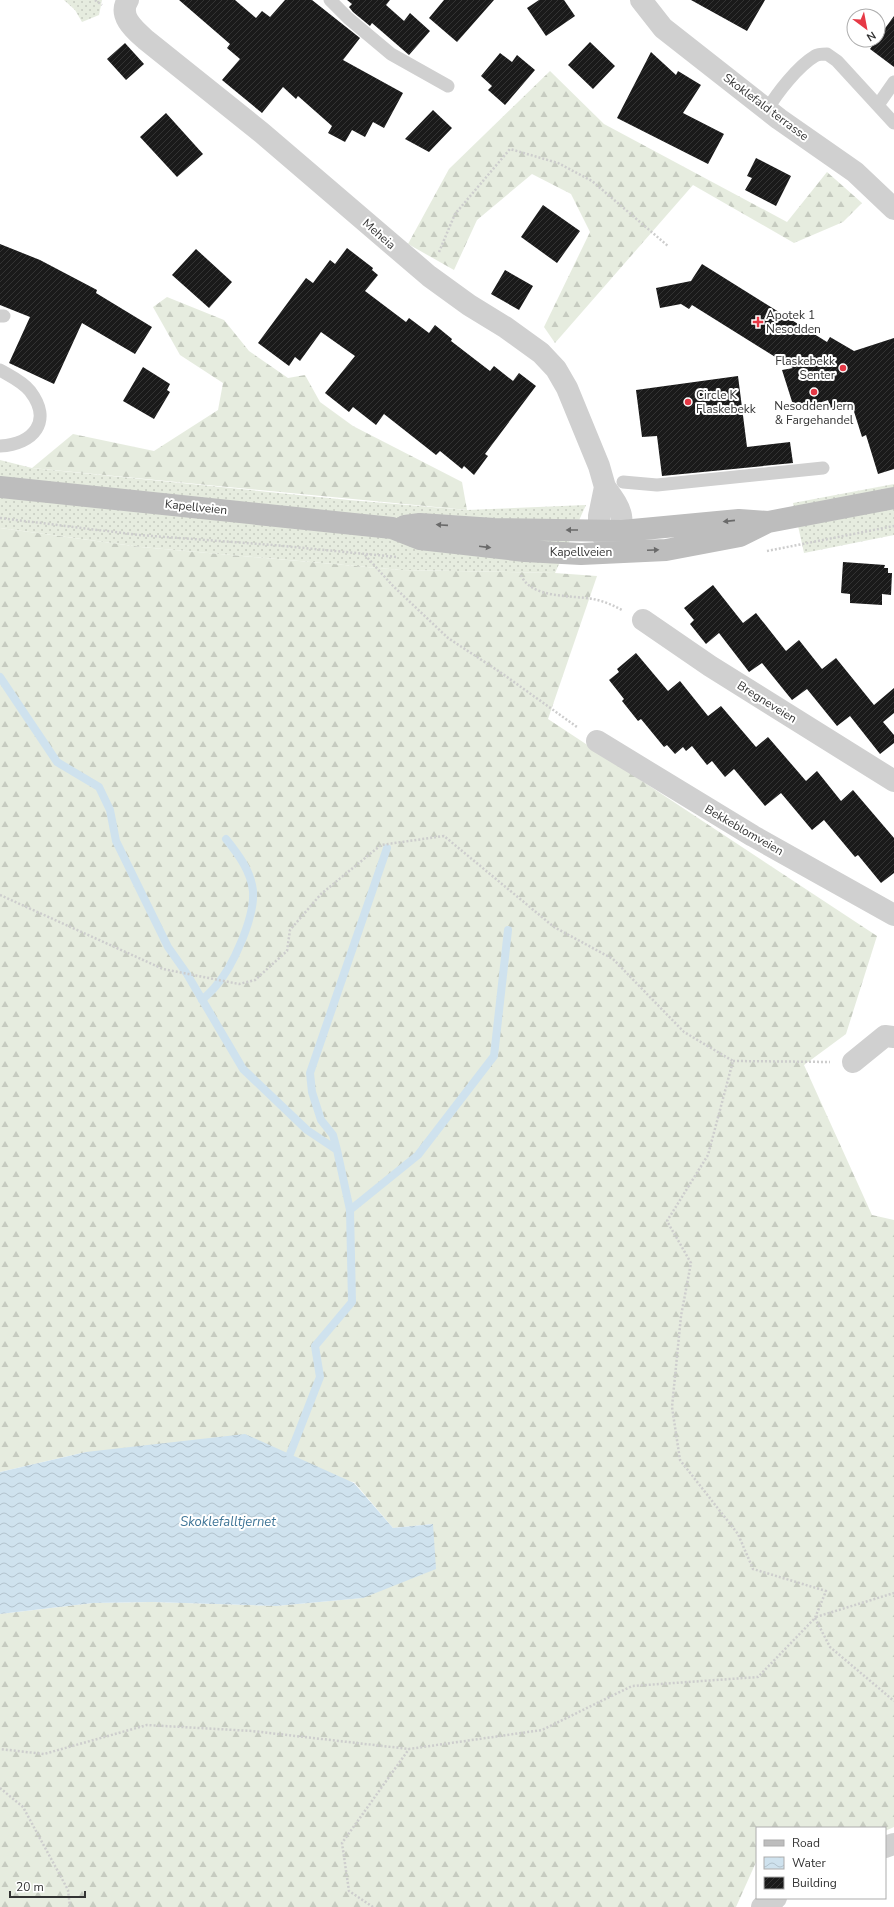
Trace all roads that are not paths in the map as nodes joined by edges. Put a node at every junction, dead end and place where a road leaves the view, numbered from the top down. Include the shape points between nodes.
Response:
1 (128, 0) edge
2 (330, 0) edge
3 (641, 0) edge
4 (894, 82) edge
5 (448, 86) dead end
6 (878, 105) junction
7 (767, 110) junction
8 (894, 123) edge
9 (894, 209) edge
10 (0, 370) edge
11 (0, 446) edge
12 (823, 468) dead end
13 (614, 484) junction
14 (0, 487) edge
15 (894, 498) edge
16 (768, 522) junction
17 (392, 528) junction
18 (599, 530) junction
19 (622, 531) junction
20 (614, 553) junction
21 (643, 620) road end
22 (597, 741) road end
23 (894, 781) edge
24 (894, 915) edge
25 (894, 1037) edge
26 (853, 1062) road end
27 (774, 1899) edge
28 (762, 1907) edge

1 - 13 street, Meheia via 125,13 132,28 262,133 429,276 532,345 556,369 567,388 599,466
2 - 5 lane via 403,63
3 - 7 street, Skoklefald terrasse via 663,28
4 - 6 lane
6 - 7 lane via 837,61 827,54 815,56 800,69 774,98
6 - 8 lane
7 - 9 street, Skoklefald terrasse via 854,172
10 - 11 lane via 21,382 29,390 40,415 38,425 31,436 17,445
12 - 13 lane via 657,485
13 - 18 street, Meheia via 599,516
13 - 19 street, Meheia
14 - 17 main road, Kapellveien
15 - 16 main road, Kapellveien
16 -> 19 main road, Kapellveien via 739,520
20 -> 16 main road, Kapellveien via 666,550 740,536
18 -> 17 main road, Kapellveien via 494,530 420,524
17 -> 20 main road, Kapellveien via 420,539 497,548 581,554
18 - 19 main road, Kapellveien
18 - 20 street
19 - 20 street, Meheia
21 - 23 street, Bregneveien via 710,666
22 - 24 street, Bekkeblomveien via 747,832
25 - 26 street via 885,1036
27 - 28 street

